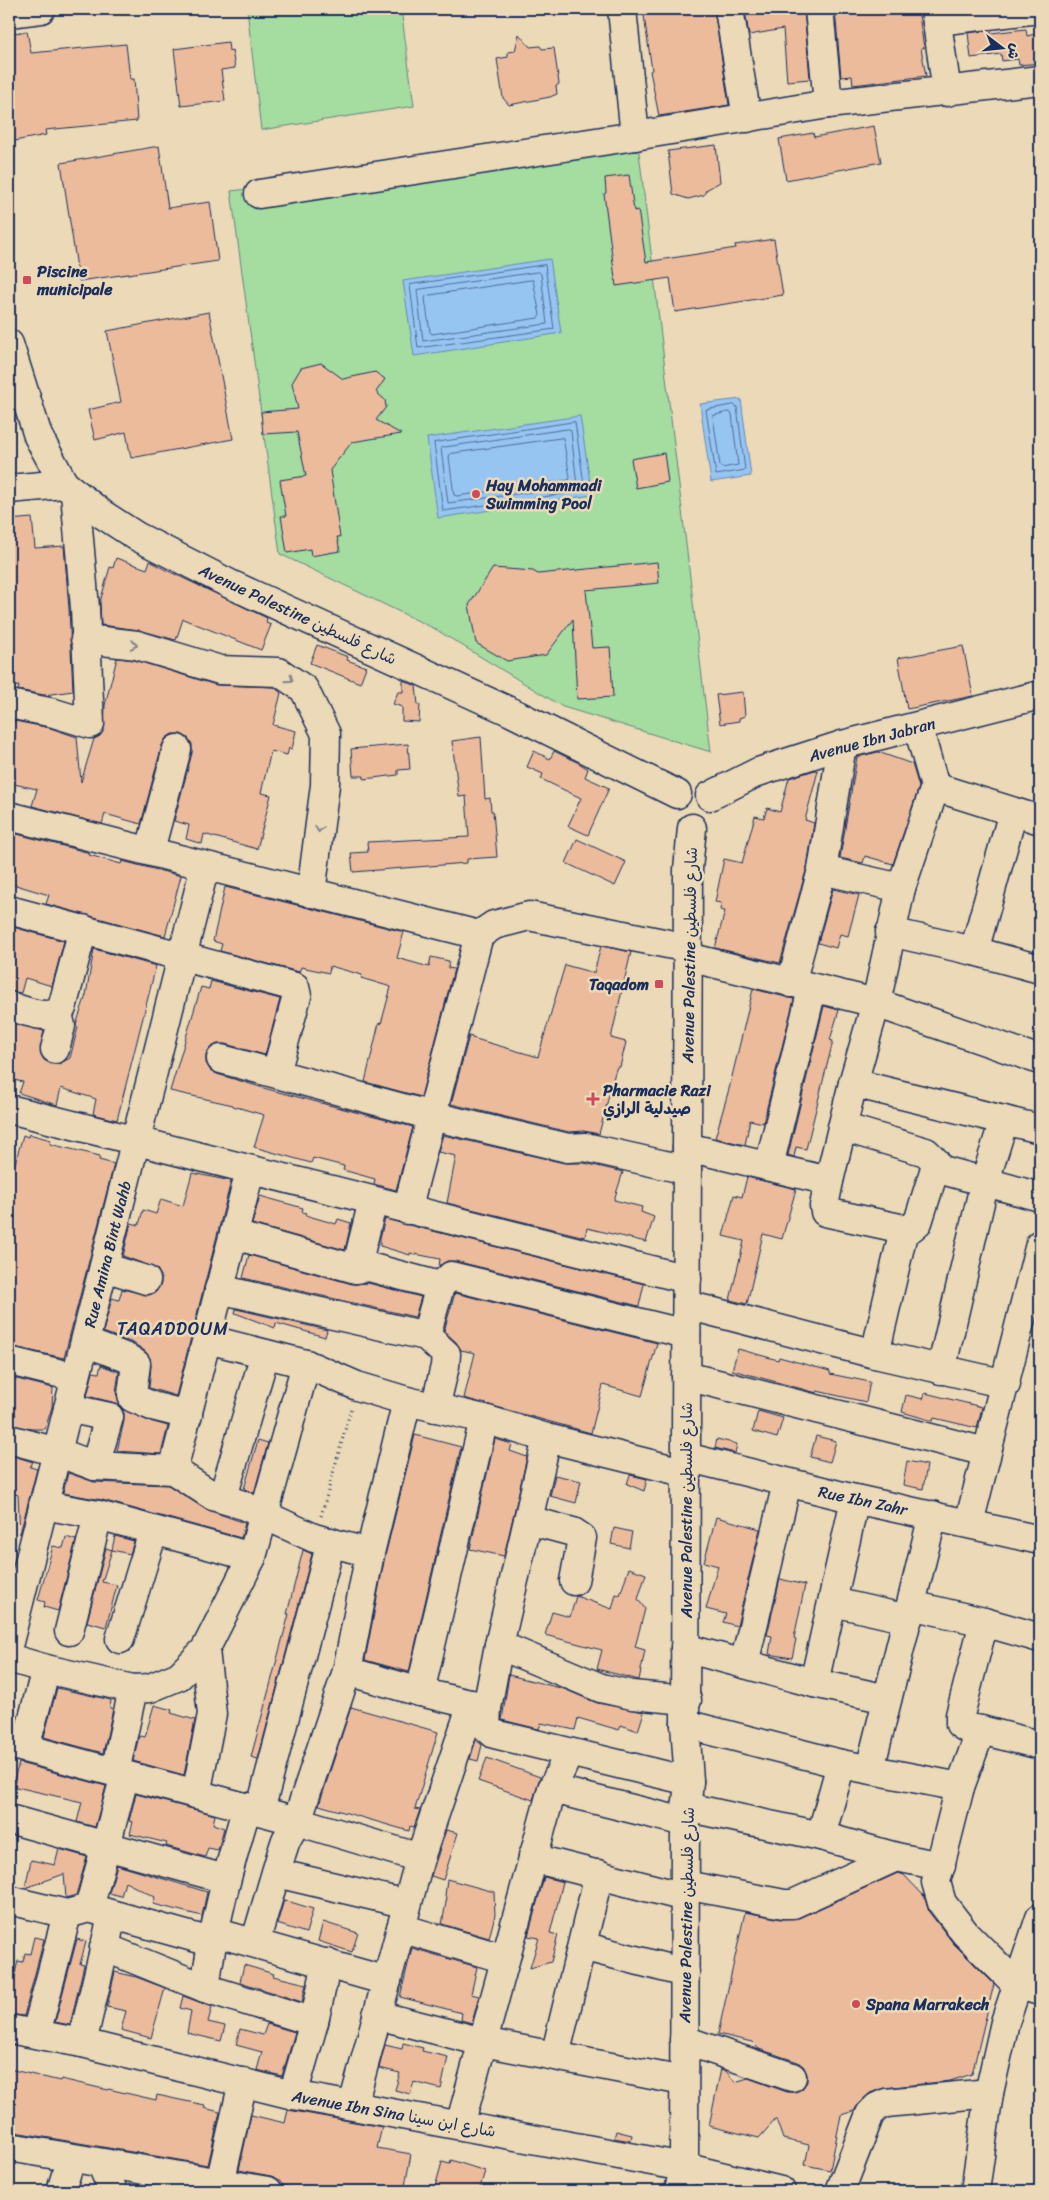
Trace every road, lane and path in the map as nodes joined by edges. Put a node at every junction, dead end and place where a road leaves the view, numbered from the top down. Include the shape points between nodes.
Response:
1 (41, 9) edge
2 (622, 9) edge
3 (729, 9) edge
4 (819, 9) edge
5 (1040, 10) edge
6 (9, 13) edge
7 (936, 15) edge
8 (1040, 80) edge
9 (947, 92) junction
10 (828, 104) junction
11 (747, 118) junction
12 (635, 136) junction
13 (259, 194) dead end
14 (9, 344) edge
15 (70, 488) junction
16 (9, 489) edge
17 (86, 639) junction
18 (1040, 695) edge
19 (9, 704) edge
20 (918, 727) junction
21 (842, 745) junction
22 (177, 749) dead end
23 (935, 787) junction
24 (676, 794) junction
25 (710, 796) junction
26 (1013, 812) junction
27 (9, 816) edge
28 (1040, 820) edge
29 (692, 828) junction
30 (150, 850) junction
31 (205, 866) junction
32 (822, 870) junction
33 (901, 888) junction
34 (311, 893) junction
35 (9, 910) edge
36 (83, 929) junction
37 (890, 932) junction
38 (479, 935) junction
39 (974, 951) junction
40 (688, 952) junction
41 (182, 957) junction
42 (1040, 969) edge
43 (802, 986) junction
44 (876, 1003) junction
45 (9, 1006) edge
46 (58, 1014) junction
47 (55, 1049) dead end
48 (1039, 1054) edge
49 (221, 1059) dead end
50 (276, 1073) junction
51 (853, 1083) junction
52 (9, 1109) edge
53 (432, 1116) junction
54 (1004, 1120) junction
55 (842, 1127) junction
56 (1040, 1129) edge
57 (135, 1141) junction
58 (687, 1158) junction
59 (769, 1166) junction
60 (935, 1168) junction
61 (250, 1171) junction
62 (829, 1181) junction
63 (986, 1181) junction
64 (1040, 1197) edge
65 (373, 1201) junction
66 (407, 1210) junction
67 (904, 1229) junction
68 (234, 1235) junction
69 (1040, 1244) edge
70 (104, 1267) junction
71 (356, 1269) junction
72 (146, 1280) dead end
73 (440, 1286) junction
74 (220, 1288) junction
75 (687, 1292) junction
76 (686, 1334) junction
77 (426, 1336) junction
78 (207, 1339) junction
79 (85, 1342) junction
80 (265, 1354) junction
81 (875, 1354) junction
82 (9, 1361) edge
83 (306, 1364) junction
84 (942, 1370) junction
85 (686, 1376) junction
86 (74, 1377) junction
87 (1006, 1384) junction
88 (358, 1386) junction
89 (407, 1401) junction
90 (68, 1408) junction
91 (435, 1408) junction
92 (188, 1415) junction
93 (484, 1419) junction
94 (547, 1438) junction
95 (9, 1439) edge
96 (57, 1452) junction
97 (986, 1452) junction
98 (687, 1465) junction
99 (95, 1466) junction
100 (173, 1470) junction
101 (787, 1483) junction
102 (223, 1497) junction
103 (855, 1499) junction
104 (43, 1505) junction
105 (262, 1514) junction
106 (934, 1515) junction
107 (98, 1516) junction
108 (528, 1520) junction
109 (969, 1523) junction
110 (153, 1532) junction
111 (322, 1540) junction
112 (1040, 1540) edge
113 (370, 1552) junction
114 (252, 1557) junction
115 (18, 1568) edge
116 (574, 1581) dead end
117 (833, 1602) junction
118 (909, 1612) junction
119 (984, 1622) junction
120 (69, 1631) dead end
121 (1040, 1638) edge
122 (120, 1639) dead end
123 (9, 1642) edge
124 (499, 1644) junction
125 (686, 1648) junction
126 (205, 1650) junction
127 (9, 1658) edge
128 (744, 1664) junction
129 (46, 1669) junction
130 (347, 1671) junction
131 (814, 1683) junction
132 (133, 1689) junction
133 (420, 1692) junction
134 (887, 1699) junction
135 (479, 1706) junction
136 (686, 1712) junction
137 (982, 1730) junction
138 (1040, 1745) edge
139 (17, 1746) edge
140 (569, 1753) junction
141 (841, 1764) junction
142 (870, 1769) junction
143 (120, 1773) junction
144 (960, 1787) junction
145 (552, 1789) junction
146 (196, 1794) junction
147 (687, 1803) junction
148 (253, 1809) junction
149 (9, 1819) edge
150 (297, 1821) junction
151 (821, 1836) junction
152 (106, 1846) junction
153 (533, 1856) junction
154 (896, 1857) junction
155 (420, 1858) junction
156 (940, 1866) junction
157 (276, 1873) junction
158 (599, 1874) junction
159 (225, 1879) junction
160 (685, 1891) junction
161 (9, 1900) edge
162 (90, 1912) junction
163 (404, 1916) junction
164 (1040, 1918) edge
165 (213, 1937) junction
166 (255, 1943) junction
167 (582, 1946) junction
168 (104, 1947) junction
169 (505, 1959) junction
170 (327, 1964) junction
171 (684, 1973) junction
172 (387, 1981) junction
173 (1028, 1987) edge
174 (206, 1988) junction
175 (377, 2015) junction
176 (314, 2022) junction
177 (9, 2029) edge
178 (36, 2034) junction
179 (684, 2040) junction
180 (483, 2042) junction
181 (82, 2043) junction
182 (555, 2056) junction
183 (792, 2077) dead end
184 (243, 2082) junction
185 (683, 2082) junction
186 (989, 2094) junction
187 (293, 2095) junction
188 (353, 2105) junction
189 (460, 2125) junction
190 (9, 2147) edge
191 (71, 2158) junction
192 (101, 2163) junction
193 (681, 2179) edge
194 (220, 2183) junction
195 (61, 2191) edge
196 (113, 2191) edge
197 (268, 2191) edge
198 (781, 2191) edge
199 (840, 2191) edge
200 (974, 2191) edge

1 - 6 street
2 - 12 street
3 - 11 street
4 - 10 street
5 - 7 street
7 - 9 street
8 - 9 street
9 - 10 street
10 - 11 street
11 - 12 street
12 - 13 street
14 - 15 street, Avenue Palestine شارع فلسطين via 38,436
15 - 16 street
15 - 17 street
15 - 24 street, Avenue Palestine شارع فلسطين via 136,536 230,584 511,712
17 - 19 street via 90,724
17 -> 34 street via 137,645 220,670 279,672 304,689 326,734 325,785
18 - 20 street, Avenue Ibn Jabran
20 - 21 street, Avenue Ibn Jabran
20 - 23 street
21 - 25 street, Avenue Ibn Jabran via 758,772
21 - 32 street
22 - 30 street
23 - 26 street
23 - 33 street
24 - 25 street via 684,789 698,788
24 - 29 street via 672,811 676,820
25 - 29 street via 710,817 704,824
26 - 28 street
26 - 39 street
27 - 30 street
29 - 40 street, Avenue Palestine شارع فلسطين via 688,868
30 - 31 street
31 - 34 street
31 - 41 street, Rue Amina Bint Wahb
32 - 33 street
32 - 43 street
33 - 37 street
34 - 38 street
35 - 36 street
36 - 41 street
36 - 46 street
37 - 39 street
37 - 44 street
38 - 40 street via 494,925 529,916
38 - 53 street
39 - 42 street
40 - 43 street
40 - 58 street, Avenue Palestine شارع فلسطين
41 - 50 street via 295,987 297,996
41 - 57 street, Rue Amina Bint Wahb
43 - 44 street
43 - 59 street
44 - 48 street
44 - 51 street
45 - 46 street via 48,1016
46 - 47 street via 61,1026
49 - 50 street
50 - 53 street
51 - 54 street
51 - 55 street
52 - 57 street
53 - 58 street via 568,1148
53 - 66 street
54 - 56 street
54 - 63 street
55 - 60 street via 926,1152 934,1161
55 - 62 street
57 - 61 street
57 - 70 street, Rue Amina Bint Wahb
58 - 59 street
58 - 75 street, Avenue Palestine شارع فلسطين
59 - 62 street
60 - 63 street
60 - 67 street via 918,1222
61 - 65 street
61 - 68 street
62 - 67 street via 825,1212
63 - 64 street
63 - 84 street
65 - 66 street
65 - 71 street
66 - 75 street
67 - 81 street
68 - 71 street
68 - 74 street
69 - 87 street
70 - 72 street
70 - 79 street, Rue Amina Bint Wahb
71 - 73 street via 369,1267
73 - 76 street via 451,1276
73 - 77 street
74 - 77 street
74 - 78 street
75 - 76 street, Avenue Palestine شارع فلسطين
75 - 81 street
76 - 85 street, Avenue Palestine شارع فلسطين
77 - 91 street via 446,1354
78 - 80 street, Rue Ibn Zahr
78 - 92 street
79 - 86 street, Rue Amina Bint Wahb
79 - 92 street via 136,1364 133,1398
80 - 83 street, Rue Ibn Zahr
80 - 102 street
81 - 84 street
82 - 86 street
83 - 88 street, Rue Ibn Zahr
83 - 105 street
84 - 87 street
85 - 97 street
85 - 98 street, Avenue Palestine شارع فلسطين
86 - 90 street, Rue Amina Bint Wahb
87 - 97 street
88 - 89 street, Rue Ibn Zahr
88 - 111 path
89 - 91 street, Rue Ibn Zahr
89 - 113 street
90 - 96 street, Rue Amina Bint Wahb
90 - 99 street via 109,1417
91 - 93 street, Rue Ibn Zahr
92 - 100 street
93 - 94 street, Rue Ibn Zahr
93 - 133 street
94 - 98 street, Rue Ibn Zahr
94 - 108 street
95 - 96 street
96 - 99 street
96 - 104 street, Rue Amina Bint Wahb
97 - 109 street
98 - 101 street, Rue Ibn Zahr
98 - 125 street, Avenue Palestine شارع فلسطين
99 - 100 street
100 - 102 street via 213,1496
101 - 103 street, Rue Ibn Zahr
101 - 128 street
102 - 105 street
103 - 106 street, Rue Ibn Zahr
103 - 117 street
104 - 107 street
104 - 115 street, Rue Amina Bint Wahb
105 - 111 street
105 - 114 street
106 - 109 street, Rue Ibn Zahr
106 - 118 street
107 - 110 street
107 - 120 street
108 - 116 street via 573,1532 582,1538
108 - 124 street
109 - 112 street, Rue Ibn Zahr
110 - 114 street
110 - 122 street
111 - 113 street
111 - 148 street
113 - 130 street
114 - 126 street
115 - 123 street, Rue Amina Bint Wahb
117 - 118 street
117 - 131 street
118 - 119 street
118 - 134 street
119 - 121 street
119 - 137 street via 960,1715 960,1724
124 - 135 street
124 - 136 street via 601,1688
125 - 128 street
125 - 136 street, Avenue Palestine شارع فلسطين
126 - 132 street via 179,1676 150,1688
126 - 146 street via 212,1714
127 - 129 street
128 - 131 street
129 - 132 street
129 - 139 street
130 - 133 street
130 - 150 street
131 - 134 street
132 - 143 street
133 - 135 street
134 - 142 street
135 - 140 street via 486,1727 494,1734
135 - 155 street
136 - 141 street
136 - 147 street, Avenue Palestine شارع فلسطين
137 - 138 street
137 - 144 street
139 - 143 street
140 - 145 street
140 - 147 street
141 - 142 street
141 - 151 street
142 - 144 street
143 - 146 street
143 - 152 street
144 - 156 street
145 - 147 street
145 - 153 street
146 - 148 street
147 - 151 street
147 - 160 street, Avenue Palestine شارع فلسطين
148 - 150 street
148 - 159 street
149 - 152 street
150 - 155 street
150 - 157 street via 286,1840
151 - 154 street
152 - 159 street
152 - 162 street
153 - 158 street
153 - 169 street
154 - 156 street
154 - 160 street via 793,1904
155 - 163 street
156 - 173 street via 936,1882 942,1903 965,1933
157 - 163 street
157 - 166 street
158 - 160 street
158 - 167 street
159 - 165 street
160 - 171 street, Avenue Palestine شارع فلسطين
161 - 162 street
162 - 165 street
162 - 168 street
162 - 178 street
163 - 169 street
163 - 172 street
164 - 173 street
165 - 166 street
165 - 174 street
166 - 170 street
167 - 171 street
167 - 182 street
168 - 174 street
168 - 181 street
169 - 180 street
170 - 172 street
170 - 176 street
171 - 179 street, Avenue Palestine شارع فلسطين
172 - 175 street
173 - 186 street
174 - 176 street
175 - 180 street
175 - 188 street
176 - 187 street
177 - 178 street, Avenue Ibn Sina شارع ابن سينا
178 - 181 street, Avenue Ibn Sina شارع ابن سينا
179 - 183 street
179 - 185 street, Avenue Palestine شارع فلسطين
180 - 182 street
180 - 189 street
181 - 184 street, Avenue Ibn Sina شارع ابن سينا
182 - 185 street
184 - 187 street, Avenue Ibn Sina شارع ابن سينا
184 - 194 street
185 - 193 street, Avenue Palestine شارع فلسطين
186 - 199 street via 886,2103 877,2107 870,2114
186 - 200 street
187 - 188 street, Avenue Ibn Sina شارع ابن سينا
188 - 189 street, Avenue Ibn Sina شارع ابن سينا
189 - 193 street, Avenue Ibn Sina شارع ابن سينا
190 - 191 street
191 - 192 street
191 - 195 street
192 - 194 street
192 - 196 street
193 - 198 street, Avenue Ibn Sina شارع ابن سينا
194 - 197 street

